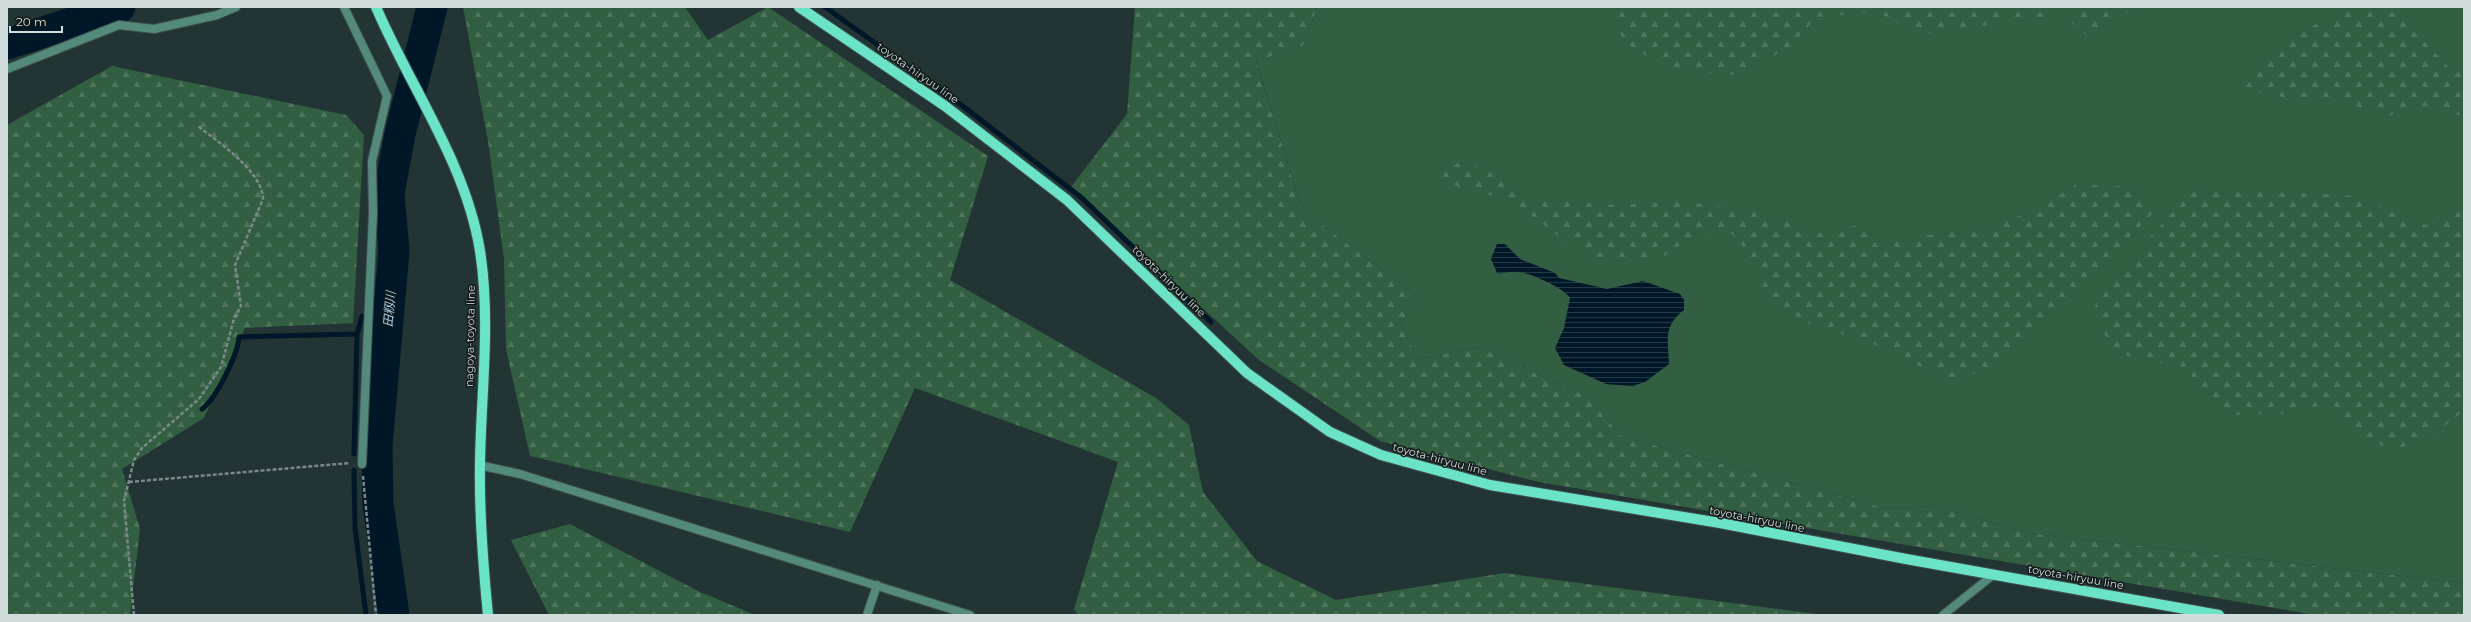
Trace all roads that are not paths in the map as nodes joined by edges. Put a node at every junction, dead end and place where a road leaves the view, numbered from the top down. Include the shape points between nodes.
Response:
1 (236, 7) edge
2 (344, 7) edge
3 (376, 7) edge
4 (799, 7) edge
5 (7, 69) edge
6 (362, 464) road end
7 (480, 465) junction
8 (1993, 575) junction
9 (877, 585) junction
10 (488, 615) edge
11 (867, 615) edge
12 (970, 615) edge
13 (1942, 615) edge
14 (2219, 615) edge

1 - 5 street via 217,15 154,29 119,24
2 - 6 street via 387,96 372,161 373,213
3 - 7 main road, nagoya-toyota line via 452,165 468,204 480,250 484,290
4 - 8 main road, toyota-hiryuu line via 945,106 1067,200 1247,373 1330,432 1381,455 1490,485 1720,523
7 - 9 street via 528,477
7 - 10 main road, nagoya-toyota line via 481,550
8 - 13 street
8 - 14 main road, toyota-hiryuu line
9 - 11 street
9 - 12 street

